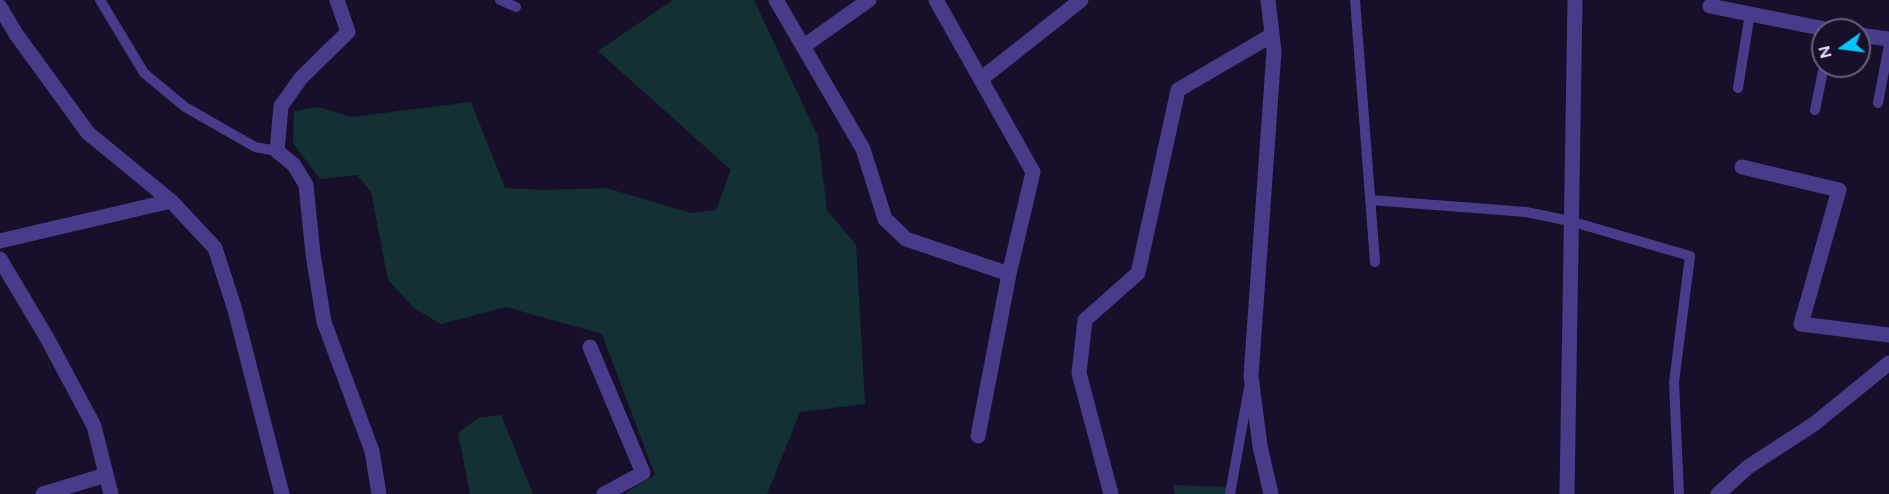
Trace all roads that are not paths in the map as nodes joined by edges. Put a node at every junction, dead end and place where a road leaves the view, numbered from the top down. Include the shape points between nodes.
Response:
1 (100, 0) edge
2 (337, 0) edge
3 (500, 0) edge
4 (776, 0) edge
5 (869, 0) edge
6 (936, 0) edge
7 (1081, 0) edge
8 (1268, 0) edge
9 (1354, 0) edge
10 (1575, 0) edge
11 (1715, 4) edge
12 (0, 7) edge
13 (516, 7) dead end
14 (1750, 13) junction
15 (1811, 26) edge
16 (16, 34) junction
17 (1272, 35) junction
18 (1871, 37) edge
19 (0, 38) edge
20 (1889, 39) edge
21 (1889, 45) edge
22 (804, 46) junction
23 (1822, 78) edge
24 (981, 79) junction
25 (1738, 88) dead end
26 (1878, 103) dead end
27 (1815, 110) dead end
28 (277, 151) junction
29 (1742, 167) dead end
30 (1371, 200) junction
31 (171, 201) junction
32 (1570, 221) junction
33 (0, 241) edge
34 (0, 259) edge
35 (1375, 262) dead end
36 (1009, 274) junction
37 (1889, 335) edge
38 (590, 347) dead end
39 (1889, 363) edge
40 (1251, 376) junction
41 (978, 436) dead end
42 (106, 474) junction
43 (43, 494) edge
44 (111, 494) edge
45 (282, 494) edge
46 (379, 494) edge
47 (604, 494) edge
48 (1111, 494) edge
49 (1230, 494) edge
50 (1271, 494) edge
51 (1567, 494) edge
52 (1679, 494) edge
53 (1718, 494) edge

1 - 28 lane via 144,73 185,107 255,147
2 - 28 street via 348,32 301,78 281,106
3 - 13 lane
4 - 22 street
5 - 22 street
6 - 24 street
7 - 24 street
8 - 17 street
9 - 30 lane
10 - 32 street
11 - 14 street
12 - 16 street
14 - 15 street
14 - 25 lane
16 - 19 street
16 - 31 street via 88,133
17 - 40 street
17 - 48 street via 1178,90 1137,273 1085,320 1079,373
18 - 20 street
21 - 26 lane
22 - 36 street via 863,149 885,219 906,239
23 - 27 lane
24 - 36 street via 1034,172
28 - 46 street via 294,165 306,185 324,322 372,451
29 - 37 street via 1839,190 1800,324
30 - 32 lane via 1526,212
30 - 35 lane
31 - 33 street
31 - 45 street via 215,248 235,310
32 - 51 street
32 - 52 lane via 1690,256 1674,382
34 - 42 street via 94,426
36 - 41 street
38 - 47 street via 644,473
39 - 53 street via 1814,424 1748,467
40 - 49 lane
40 - 50 street
42 - 43 street
42 - 44 street

